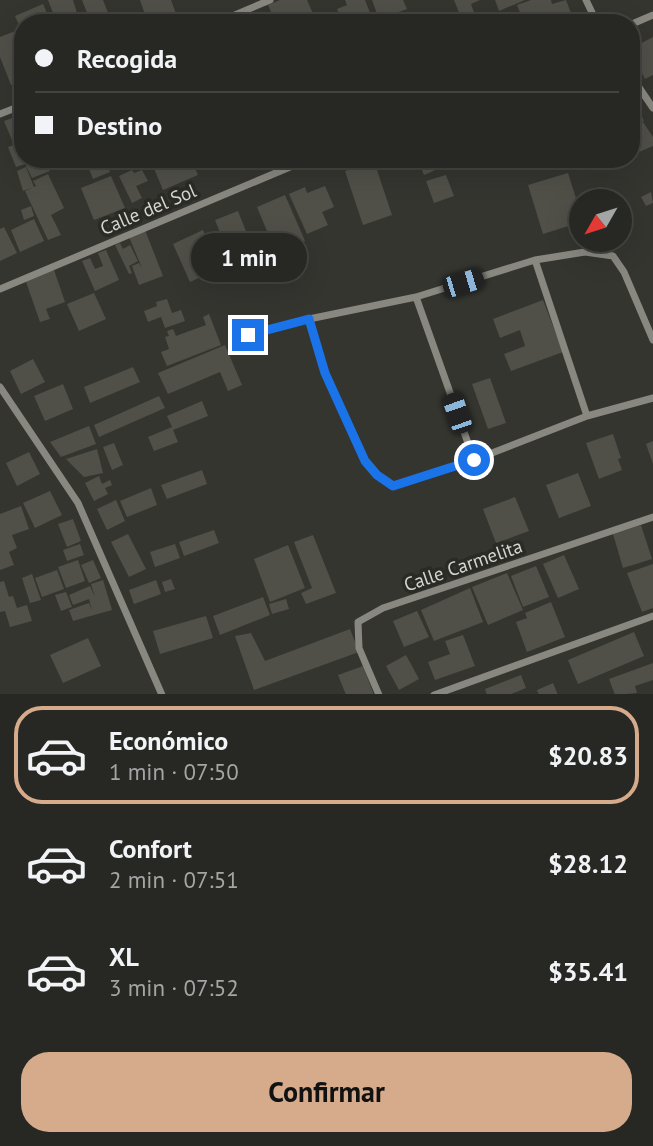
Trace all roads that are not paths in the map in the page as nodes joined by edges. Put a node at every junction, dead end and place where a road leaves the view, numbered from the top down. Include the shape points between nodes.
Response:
1 (270, 0) edge
2 (237, 14) edge
3 (640, 89) edge
4 (653, 108) edge
5 (288, 168) edge
6 (535, 260) junction
7 (0, 289) edge
8 (416, 297) junction
9 (309, 319) junction
10 (248, 335) dead end
11 (653, 340) edge
12 (0, 387) edge
13 (653, 398) edge
14 (587, 416) junction
15 (474, 460) junction
16 (653, 517) edge
17 (653, 616) edge
18 (162, 694) edge
19 (379, 694) edge
20 (437, 694) edge

1 - 2 street
3 - 4 street
5 - 7 street, Calle del Sol
6 - 8 street
6 - 11 street via 585,252 613,256
6 - 14 street
8 - 9 street
8 - 15 street
9 - 10 street
9 - 15 street via 325,373 365,461 377,475 393,486
12 - 18 street via 78,503
13 - 14 street
14 - 15 street
16 - 19 street, Calle Carmelita via 383,608 358,622 359,648
17 - 20 street

